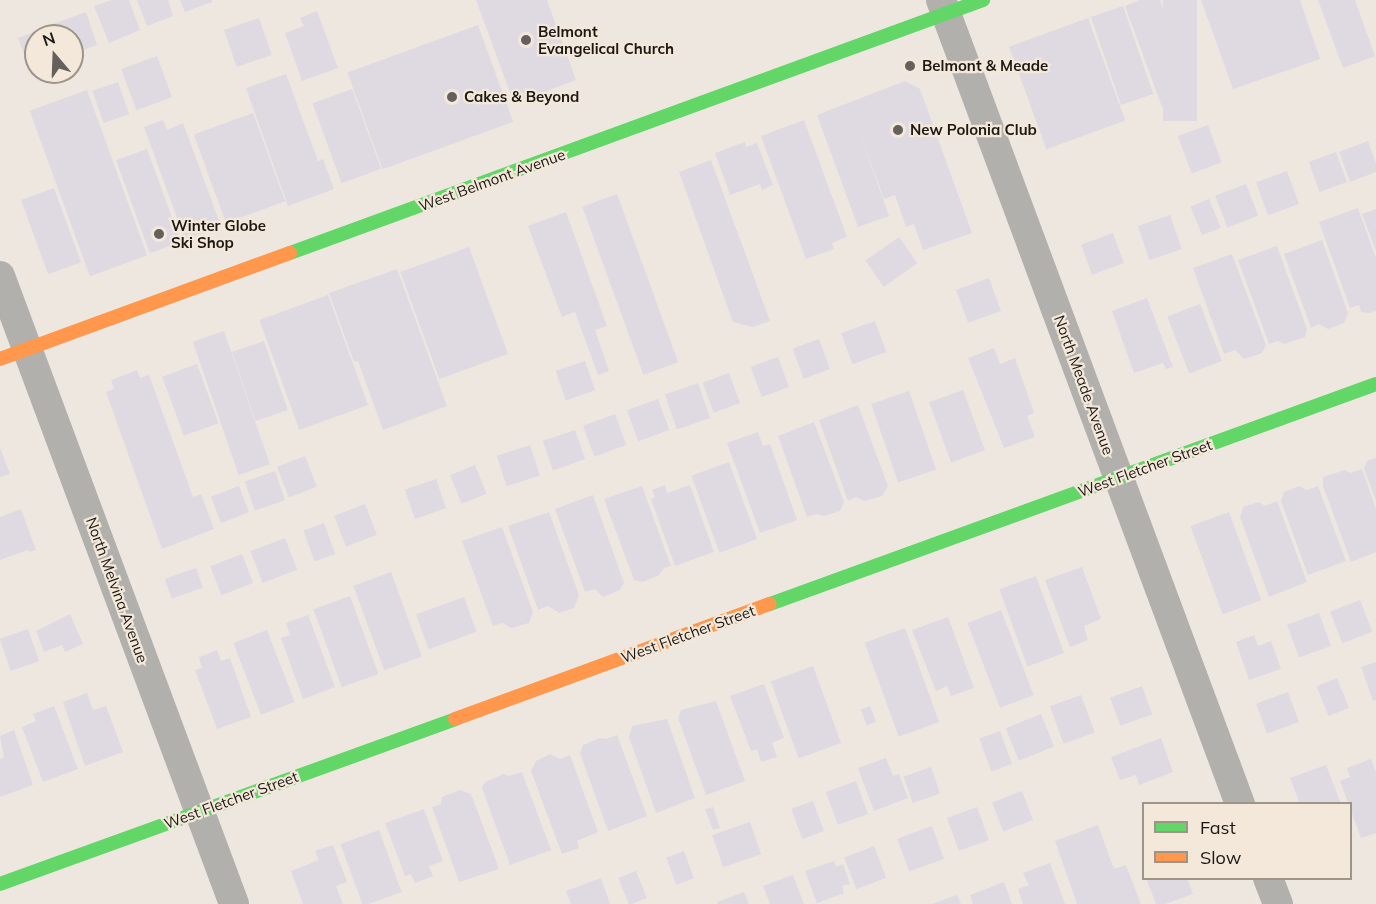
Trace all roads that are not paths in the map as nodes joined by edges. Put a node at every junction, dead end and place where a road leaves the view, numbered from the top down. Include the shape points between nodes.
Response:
1 (983, 0) edge
2 (944, 7) edge
3 (0, 276) edge
4 (28, 349) junction
5 (0, 359) edge
6 (1376, 384) edge
7 (1119, 477) junction
8 (1239, 802) edge
9 (199, 812) junction
10 (1268, 880) edge
11 (0, 884) edge
12 (234, 904) edge
13 (1278, 904) edge

1 - 2 street, West Belmont Avenue
2 - 4 street, West Belmont Avenue
2 - 7 street, North Meade Avenue
3 - 4 street, North Melvina Avenue
4 - 5 street, West Belmont Avenue
4 - 9 street, North Melvina Avenue
6 - 7 street, West Fletcher Street
7 - 8 street, North Meade Avenue
7 - 9 street, West Fletcher Street
9 - 11 street, West Fletcher Street
9 - 12 street, North Melvina Avenue
10 - 13 street

